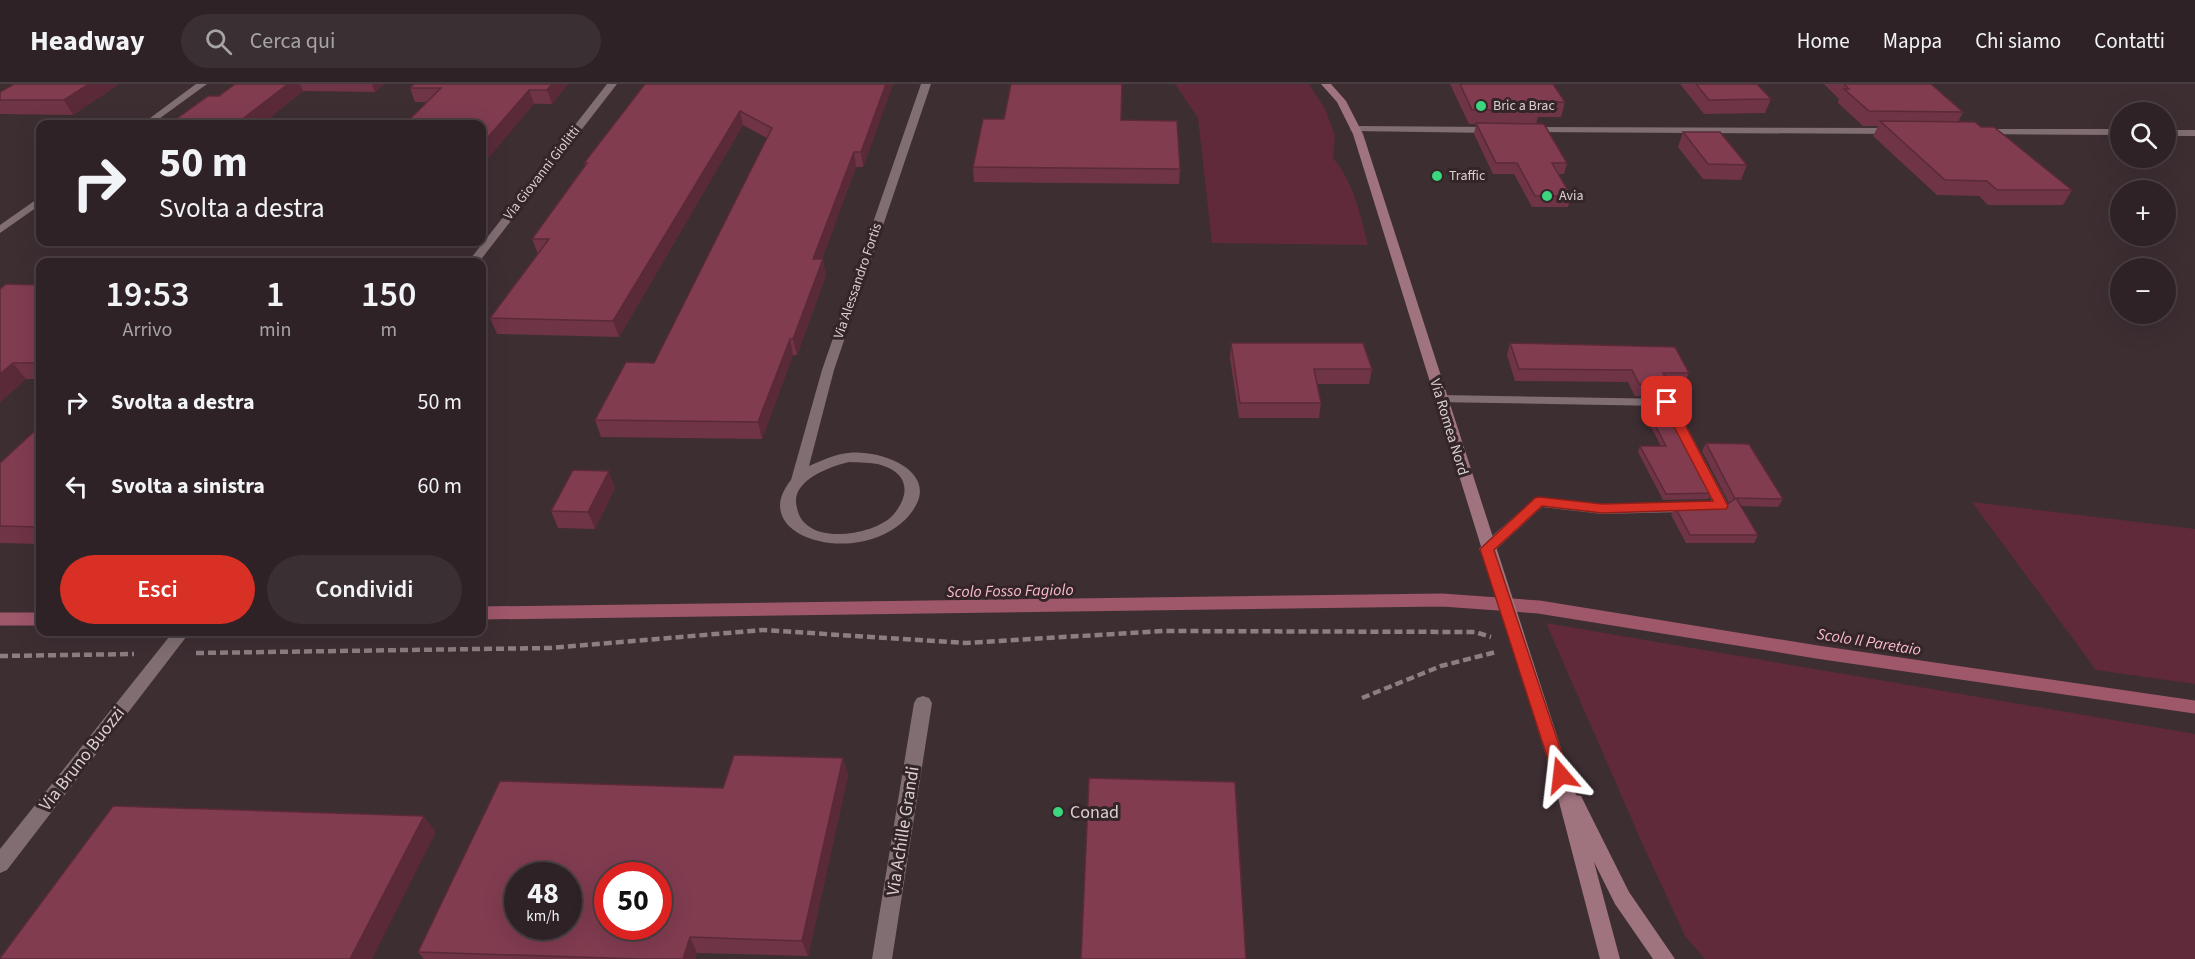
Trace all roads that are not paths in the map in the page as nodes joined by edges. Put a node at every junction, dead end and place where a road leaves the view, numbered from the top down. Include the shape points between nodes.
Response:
1 (202, 84) edge
2 (612, 84) edge
3 (927, 84) edge
4 (1326, 84) edge
5 (152, 120) edge
6 (1355, 129) junction
7 (1499, 130) edge
8 (1523, 130) edge
9 (1906, 131) edge
10 (1965, 132) edge
11 (2110, 132) edge
12 (2176, 133) edge
13 (2195, 133) edge
14 (36, 203) edge
15 (0, 230) edge
16 (486, 245) edge
17 (485, 246) edge
18 (476, 258) edge
19 (1440, 399) junction
20 (798, 482) junction
21 (1487, 549) junction
22 (179, 636) edge
23 (923, 703) dead end
24 (1561, 775) junction
25 (0, 864) edge
26 (882, 959) edge
27 (1610, 959) edge
28 (1665, 959) edge

1 - 5 street
2 - 16 street, Via Giovanni Giolitti
3 - 20 street, Via Alessandro Fortis via 828,370
4 - 6 main road, Via Romea Nord via 1341,101
6 - 7 street
6 - 19 main road, Via Romea Nord
8 - 9 street
10 - 11 street
12 - 13 street
14 - 15 street
17 - 18 street, Via Giovanni Giolitti
19 - 21 main road, Via Romea Nord
19 - 21 street via 1667,402 1722,506 1602,509 1539,501
20 - 20 street, Via Alessandro Fortis via 789,495 788,510 797,525 812,535 832,540 871,536 896,524 914,500 914,486 907,473 888,461 869,457 828,462
21 - 24 main road, Via Romea Nord
22 - 25 street, Via Bruno Buozzi
23 - 26 street, Via Achille Grandi
24 - 27 main road, Via Romea Nord
24 - 28 main road, Via Romea Nord via 1622,898

